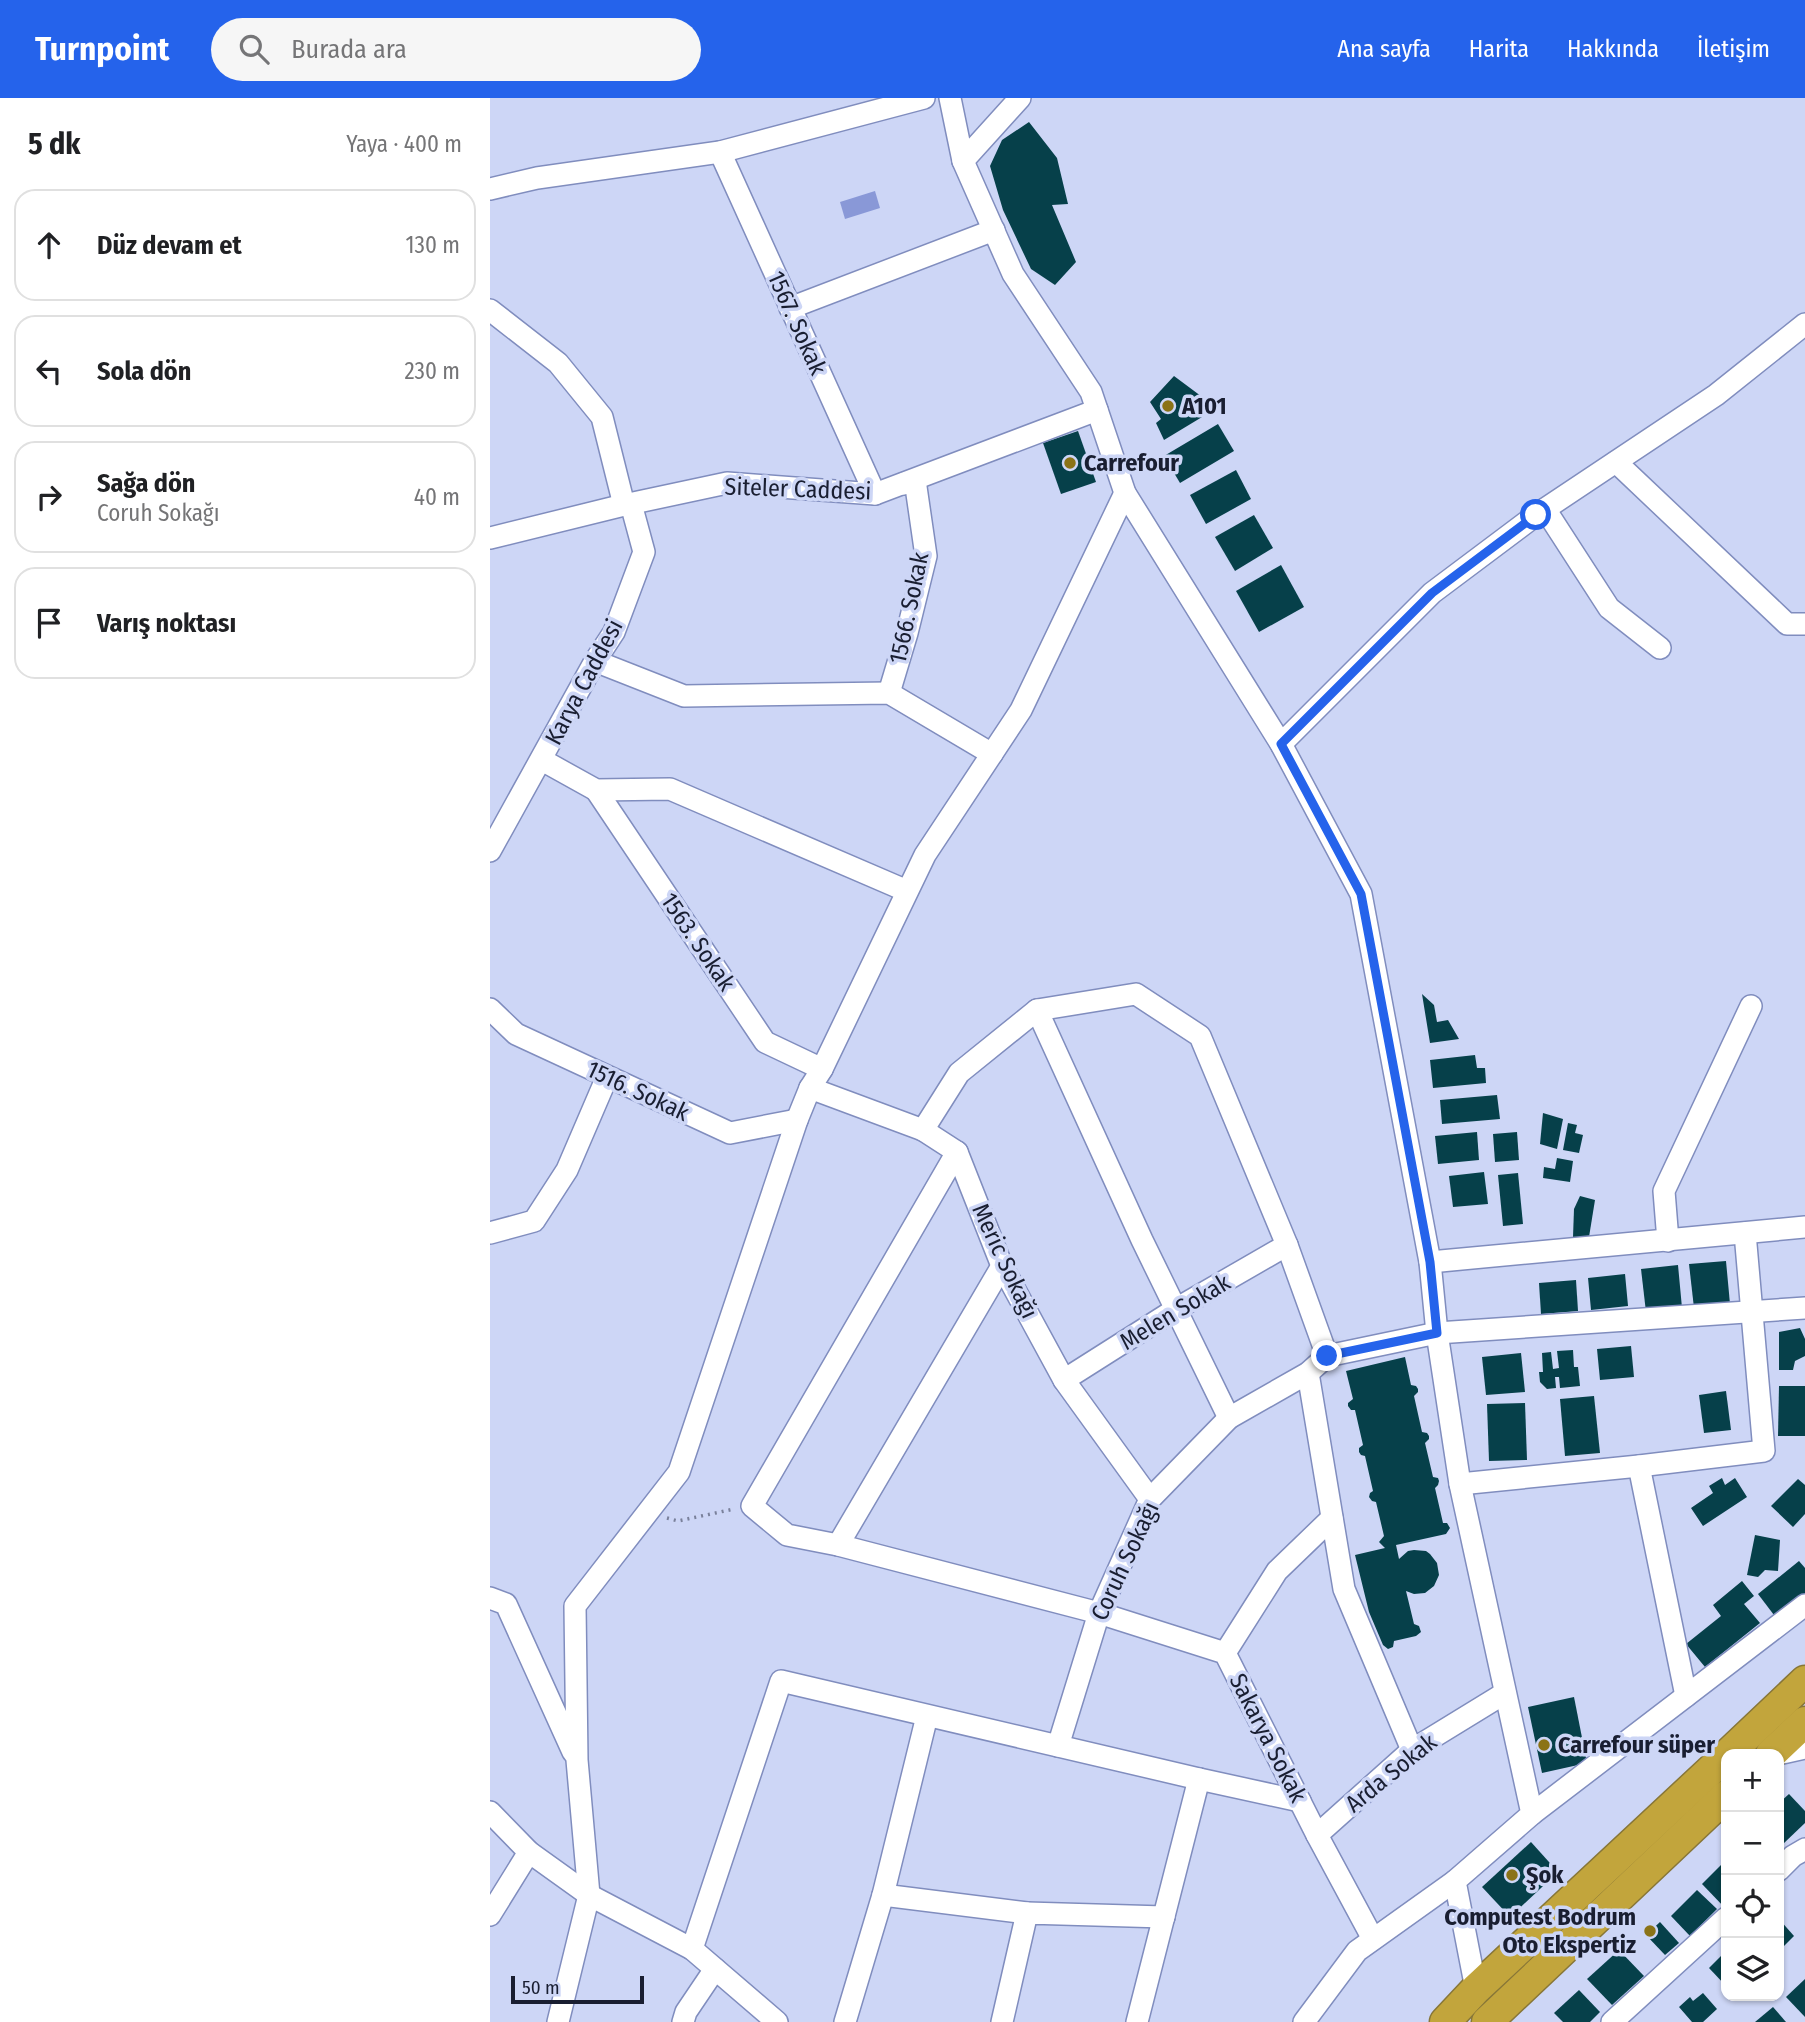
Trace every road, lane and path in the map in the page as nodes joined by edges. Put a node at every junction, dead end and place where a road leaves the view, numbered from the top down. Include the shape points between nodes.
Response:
1 (924, 98) edge
2 (950, 98) edge
3 (1020, 98) edge
4 (720, 152) junction
5 (963, 161) junction
6 (490, 189) edge
7 (994, 230) junction
8 (790, 308) junction
9 (490, 310) edge
10 (1805, 324) edge
11 (1097, 410) junction
12 (1616, 462) junction
13 (1125, 492) junction
14 (875, 494) junction
15 (628, 504) junction
16 (1545, 509) junction
17 (490, 538) edge
18 (1805, 624) edge
19 (1660, 648) dead end
20 (595, 661) junction
21 (889, 693) junction
22 (1281, 744) junction
23 (992, 754) junction
24 (542, 760) junction
25 (596, 790) junction
26 (490, 851) edge
27 (907, 891) junction
28 (1751, 1006) dead end
29 (490, 1009) edge
30 (1037, 1010) junction
31 (822, 1069) junction
32 (607, 1077) junction
33 (810, 1088) junction
34 (797, 1120) junction
35 (923, 1130) junction
36 (957, 1152) junction
37 (1805, 1227) edge
38 (490, 1233) edge
39 (1745, 1233) junction
40 (1668, 1241) junction
41 (1287, 1245) junction
42 (1430, 1262) junction
43 (1003, 1266) junction
44 (1805, 1308) edge
45 (1176, 1310) junction
46 (1752, 1312) junction
47 (1437, 1333) junction
48 (1327, 1356) junction
49 (1308, 1373) junction
50 (1064, 1380) junction
51 (1229, 1418) junction
52 (1639, 1466) junction
53 (1460, 1484) junction
54 (1150, 1499) junction
55 (752, 1506) junction
56 (648, 1511) junction
57 (1332, 1518) junction
58 (838, 1545) junction
59 (490, 1598) edge
60 (1805, 1605) edge
61 (1099, 1613) junction
62 (1225, 1653) junction
63 (1805, 1681) edge
64 (1505, 1693) junction
65 (1686, 1696) junction
66 (927, 1716) junction
67 (1805, 1722) edge
68 (1058, 1746) junction
69 (1805, 1748) edge
70 (1733, 1749) edge
71 (1776, 1749) edge
72 (1412, 1750) junction
73 (1784, 1753) edge
74 (577, 1760) junction
75 (1721, 1761) edge
76 (1199, 1779) junction
77 (1300, 1801) junction
78 (1721, 1801) edge
79 (490, 1812) edge
80 (1532, 1814) junction
81 (1317, 1835) junction
82 (1805, 1849) edge
83 (530, 1852) junction
84 (1784, 1865) edge
85 (1455, 1881) junction
86 (589, 1895) junction
87 (883, 1895) junction
88 (1027, 1913) junction
89 (490, 1915) edge
90 (1164, 1917) junction
91 (1721, 1923) edge
92 (1373, 1939) junction
93 (692, 1949) junction
94 (715, 1969) junction
95 (1476, 1989) junction
96 (558, 2022) edge
97 (683, 2022) edge
98 (777, 2022) edge
99 (845, 2022) edge
100 (1002, 2022) edge
101 (1137, 2022) edge
102 (1304, 2022) edge
103 (1445, 2022) edge
104 (1488, 2022) edge
105 (1612, 2022) edge

1 - 4 street
2 - 5 street
3 - 5 street
4 - 6 street
4 - 8 street, 1567. Sokak
5 - 7 street
7 - 8 street
7 - 11 street via 1013,274 1091,392
8 - 14 street, 1567. Sokak
9 - 15 street, Karya Caddesi via 558,363 602,417
10 - 12 street via 1716,395
11 - 13 street
11 - 14 street, Siteler Caddesi
12 - 16 street
12 - 18 street via 1787,624
13 - 22 street
13 - 23 street via 1021,710
14 - 15 street, Siteler Caddesi via 727,483
14 - 21 street, 1566. Sokak via 915,480 926,556
15 - 17 street, Siteler Caddesi
15 - 20 street, Karya Caddesi via 644,552 614,632
16 - 19 street via 1609,608
16 - 22 street via 1432,593
20 - 21 street via 684,696
20 - 24 street, Karya Caddesi
21 - 23 street
22 - 42 street via 1361,894
23 - 27 street via 925,855
24 - 25 street
24 - 26 street, Karya Caddesi
25 - 27 street via 670,789
25 - 31 street, 1563. Sokak via 765,1042
27 - 31 street
28 - 40 street via 1664,1191
29 - 32 street, 1516. Sokak via 516,1034
30 - 35 street via 959,1073
30 - 41 street via 1136,995 1200,1035
30 - 45 street
31 - 33 street
32 - 34 street, 1516. Sokak via 730,1133
32 - 38 street via 542,1228
33 - 34 street
33 - 35 street
34 - 56 street via 678,1472
35 - 36 street
36 - 43 street, Meric Sokağı
36 - 55 street
37 - 39 street
39 - 40 street
39 - 46 street
40 - 42 street
41 - 45 street, Melen Sokak
41 - 48 street
42 - 47 street
43 - 50 street, Meric Sokağı
43 - 58 street
44 - 46 street
45 - 50 street, Melen Sokak
45 - 51 street
46 - 47 street
46 - 52 street via 1764,1451
47 - 48 street
47 - 53 street
48 - 49 street, Coruh Sokağı
49 - 51 street, Coruh Sokağı
49 - 57 street
50 - 54 street, Meric Sokağı
51 - 54 street, Coruh Sokağı
52 - 53 street
52 - 65 street
53 - 64 street
54 - 61 street, Coruh Sokağı
55 - 56 path via 678,1521
55 - 58 street, Sakarya Sokak via 788,1535
56 - 74 street via 575,1606
57 - 62 street via 1277,1571
57 - 72 street via 1344,1589
58 - 61 street, Sakarya Sokak
59 - 74 street via 506,1604
60 - 65 street
61 - 62 street, Sakarya Sokak
61 - 68 street, Coruh Sokağı
62 - 77 street, Sakarya Sokak
63 - 70 highway
64 - 72 street, Arda Sokak
64 - 80 street
65 - 80 street
66 - 68 street
66 - 87 street
66 - 93 street via 781,1681
67 - 71 highway
68 - 76 street
69 - 73 street
72 - 81 street, Arda Sokak
74 - 86 street
75 - 95 highway
76 - 77 street
76 - 90 street
77 - 81 street, Sakarya Sokak
78 - 104 highway
79 - 83 street
80 - 85 street
81 - 92 street, Sakarya Sokak
82 - 84 street
83 - 86 street
83 - 89 street
85 - 92 street
85 - 95 street
86 - 93 street
86 - 96 street
87 - 88 street
87 - 99 street
88 - 90 street
88 - 100 street
90 - 101 street
91 - 105 street
92 - 102 street via 1357,1951
93 - 94 street
94 - 97 street
94 - 98 street
95 - 103 highway

